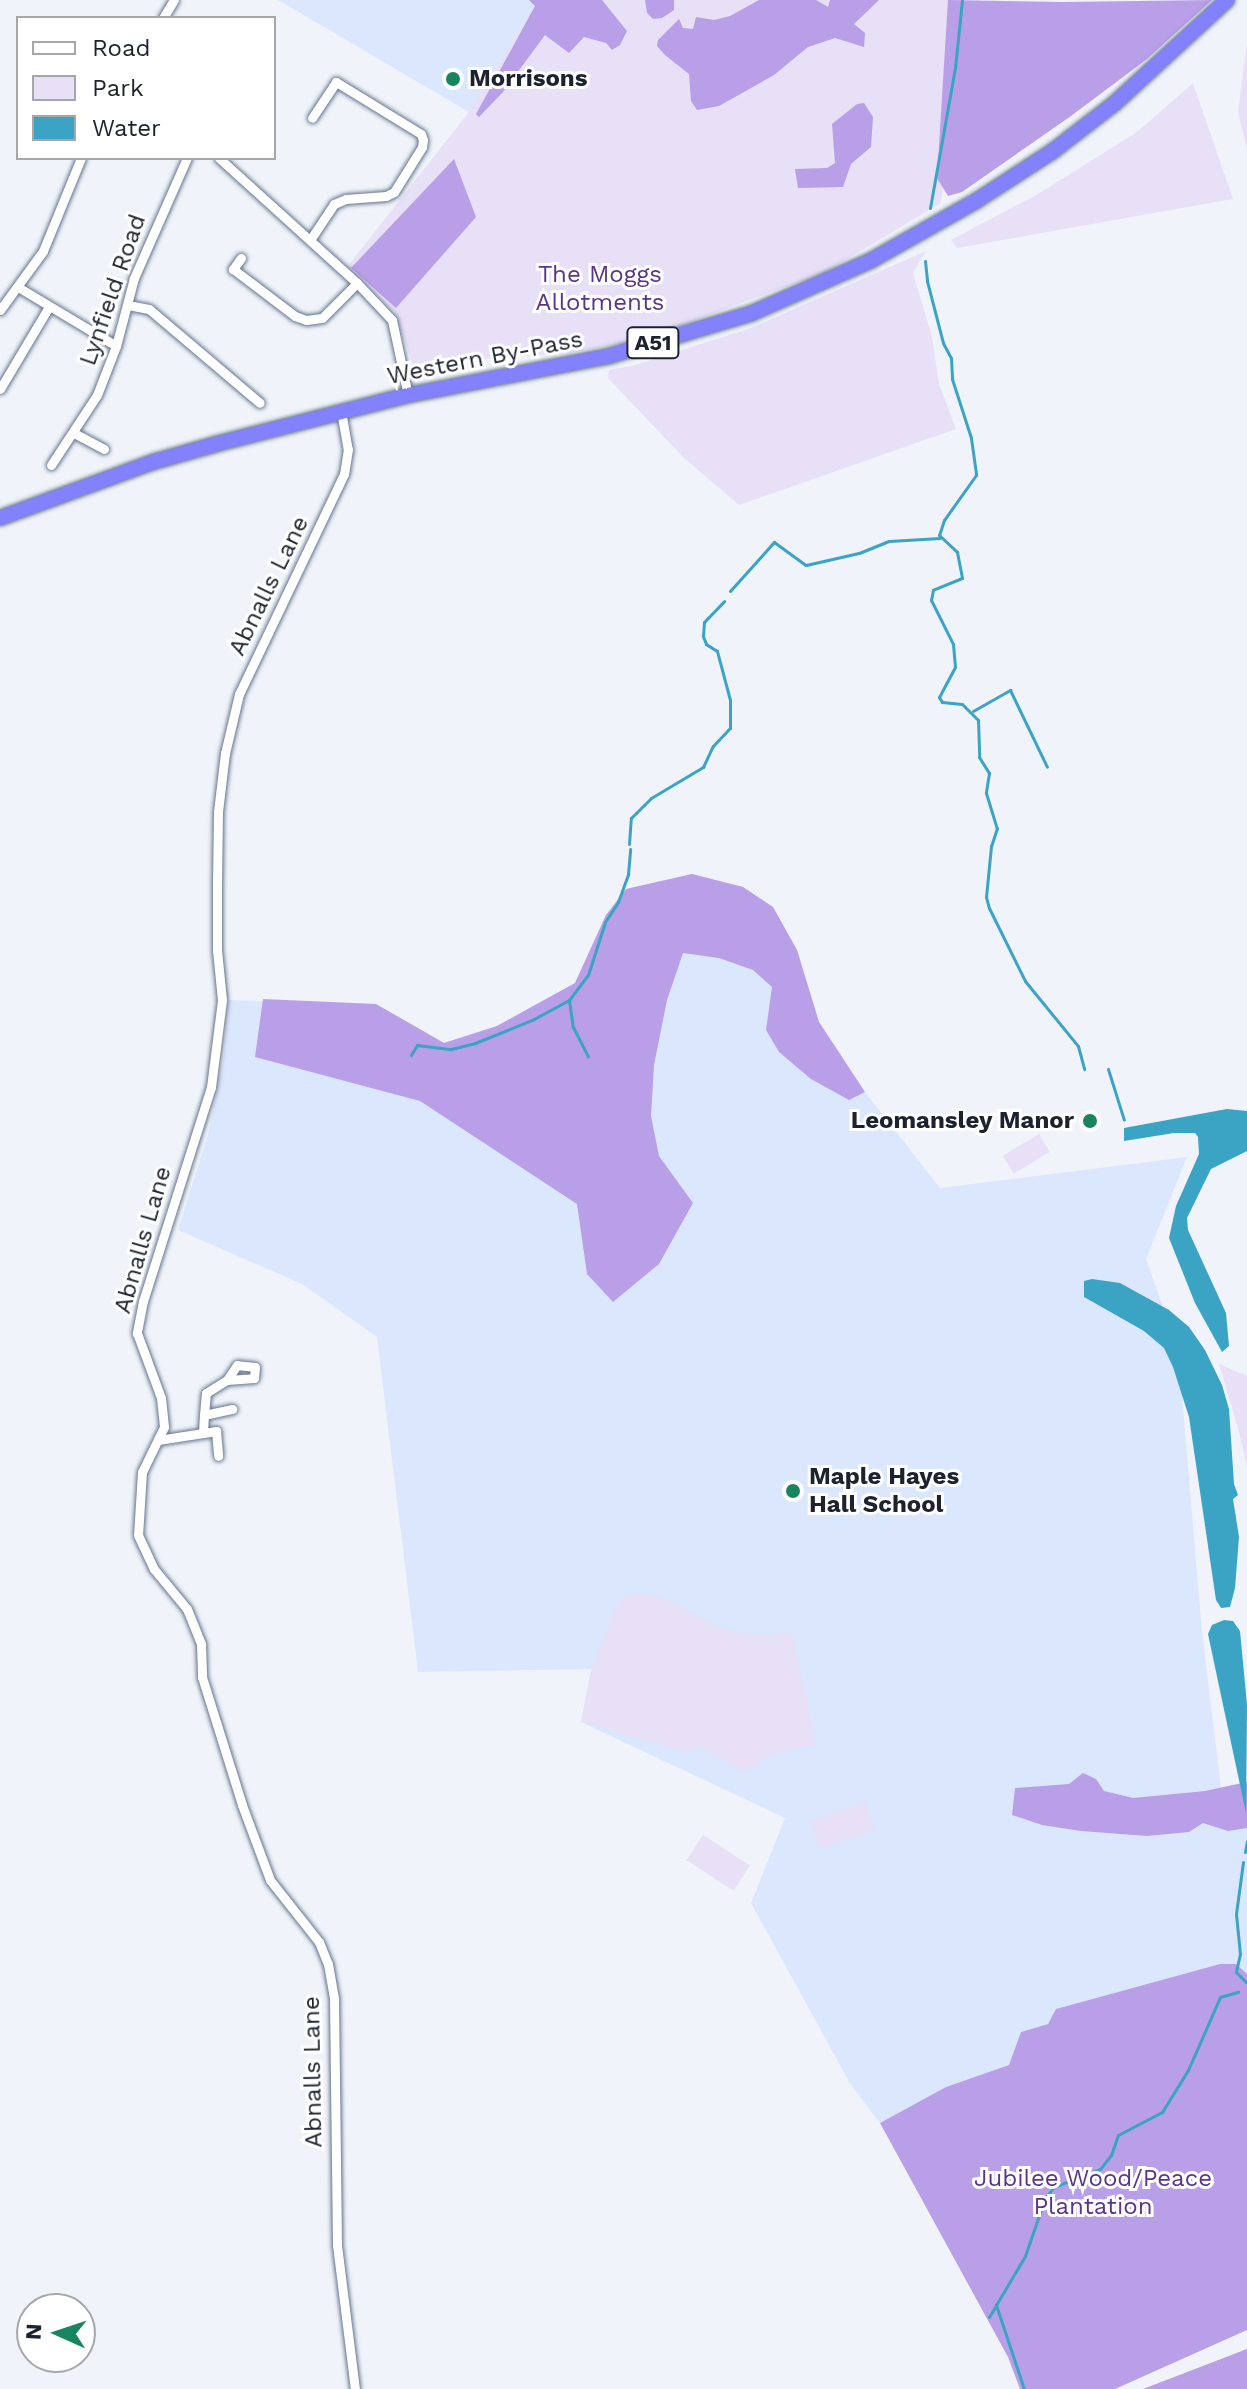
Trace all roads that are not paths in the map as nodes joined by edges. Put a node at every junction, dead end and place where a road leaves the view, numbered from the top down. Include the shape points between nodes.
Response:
1 (1227, 0) edge
2 (312, 118) dead end
3 (80, 160) edge
4 (186, 160) edge
5 (221, 160) edge
6 (310, 240) junction
7 (241, 258) dead end
8 (357, 283) junction
9 (18, 287) junction
10 (128, 305) junction
11 (48, 308) junction
12 (0, 310) edge
13 (116, 346) junction
14 (0, 389) edge
15 (408, 395) junction
16 (260, 403) dead end
17 (341, 411) junction
18 (74, 433) junction
19 (104, 449) dead end
20 (51, 465) dead end
21 (0, 518) edge
22 (227, 1380) dead end
23 (232, 1409) dead end
24 (204, 1415) junction
25 (203, 1433) junction
26 (158, 1440) junction
27 (218, 1456) dead end
28 (355, 2389) edge

1 - 15 highway, Western By-Pass / A51 via 1115,103 1053,151 870,261 752,313 609,356
2 - 6 street via 336,82 423,140 394,192 334,204
3 - 9 street via 43,251
4 - 10 street, Lynfield Road via 134,278
5 - 6 street
6 - 8 street
7 - 8 street via 233,269 306,320 322,318
8 - 15 street via 392,320
9 - 11 street
9 - 12 street
10 - 13 street, Lynfield Road
10 - 16 street via 149,309
11 - 13 street
11 - 14 street
13 - 18 street, Lynfield Road via 97,395
15 - 17 highway, Western By-Pass / A51
17 - 21 highway, Western By-Pass / A51 via 153,462
17 - 26 street, Abnalls Lane via 348,449 344,474 239,694 225,753 218,812 222,1000 211,1087 137,1333 161,1398 164,1427
18 - 19 street
18 - 20 street, Lynfield Road
22 - 24 street via 206,1393
23 - 24 street
24 - 25 street
25 - 26 street
25 - 27 street via 216,1431
26 - 28 street, Abnalls Lane via 142,1472 138,1535 154,1569 187,1609 201,1644 202,1677 270,1880 319,1942 328,1964 334,1999 337,2245

